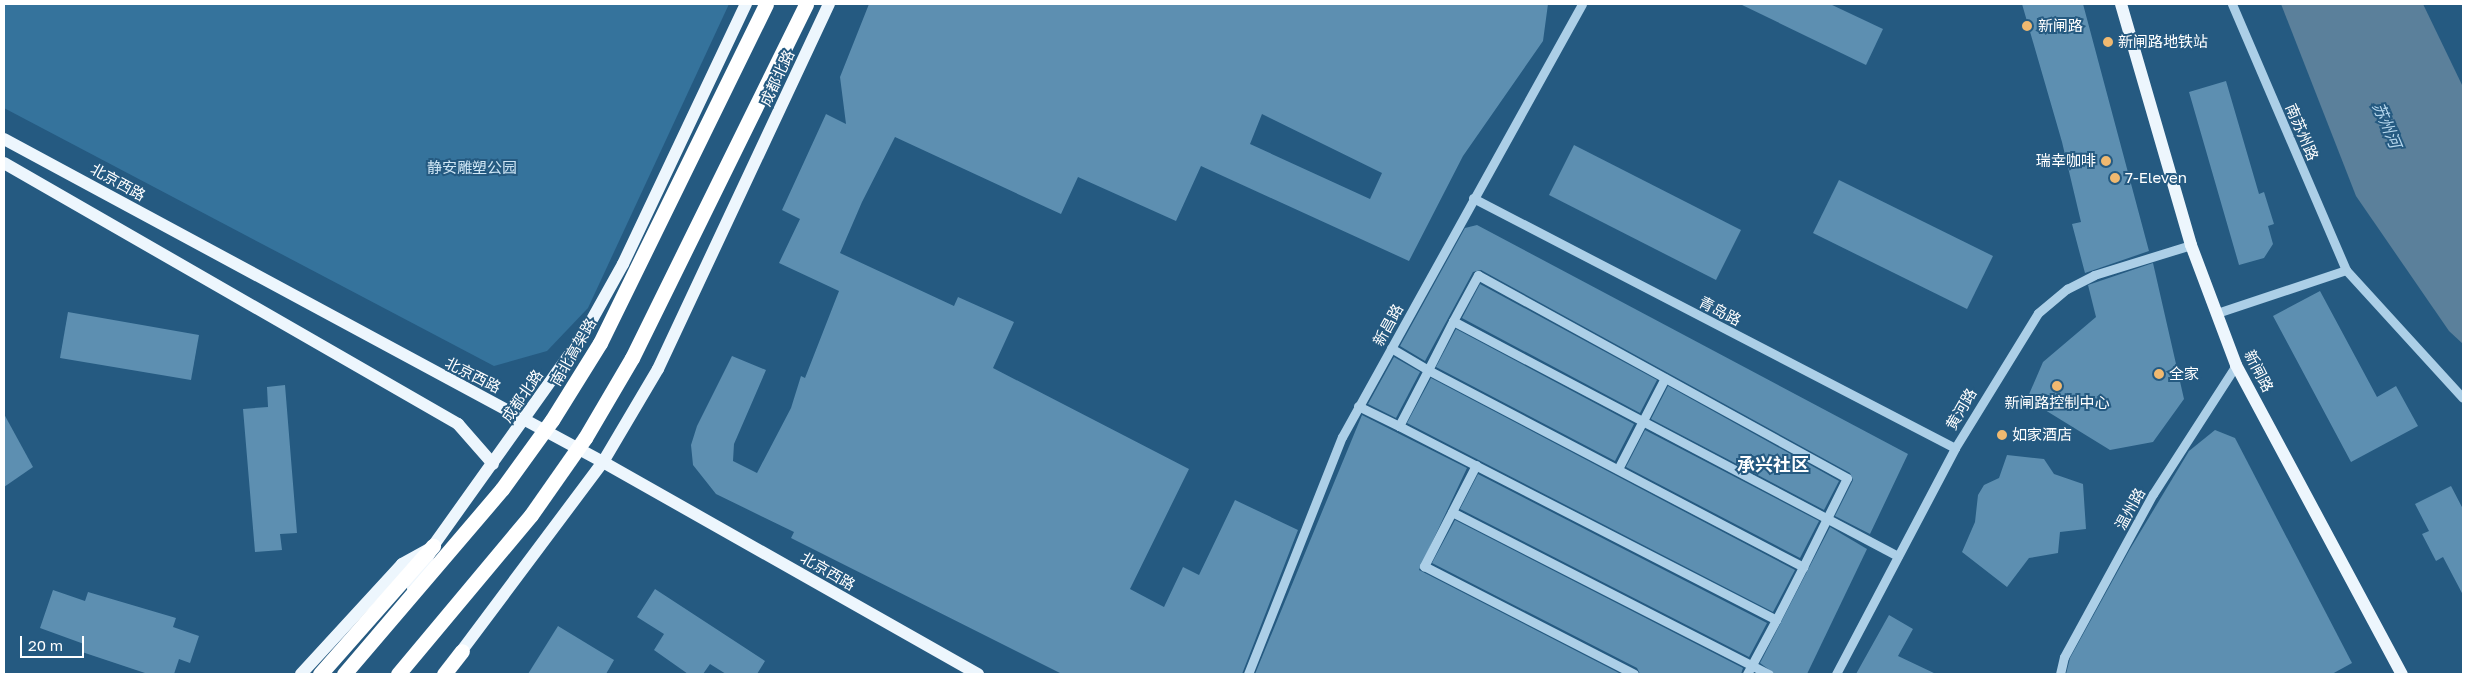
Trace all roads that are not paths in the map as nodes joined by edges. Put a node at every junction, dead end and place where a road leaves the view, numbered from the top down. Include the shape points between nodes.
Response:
1 (746, 4) edge
2 (766, 4) edge
3 (806, 4) edge
4 (829, 4) edge
5 (1582, 4) edge
6 (2121, 4) edge
7 (2232, 4) edge
8 (4, 139) edge
9 (4, 163) edge
10 (1473, 198) junction
11 (2191, 245) junction
12 (2346, 270) junction
13 (2217, 313) junction
14 (1453, 322) junction
15 (1391, 348) junction
16 (2236, 365) junction
17 (1428, 370) junction
18 (1665, 378) junction
19 (2463, 398) edge
20 (1358, 406) junction
21 (526, 420) junction
22 (1643, 422) junction
23 (1399, 426) junction
24 (1955, 448) junction
25 (603, 462) junction
26 (493, 464) junction
27 (1476, 465) junction
28 (1618, 470) junction
29 (1452, 512) junction
30 (1828, 520) junction
31 (434, 546) junction
32 (1898, 556) junction
33 (1803, 566) junction
34 (1776, 620) junction
35 (462, 651) joint
36 (1750, 670) edge
37 (301, 674) edge
38 (320, 674) edge
39 (338, 674) edge
40 (344, 674) edge
41 (398, 674) edge
42 (444, 674) edge
43 (978, 674) edge
44 (1248, 674) edge
45 (1634, 674) edge
46 (1769, 674) edge
47 (1836, 674) edge
48 (2060, 674) edge
49 (2402, 674) edge

1 - 21 main road, 成都北路 via 622,264 584,334
2 - 40 highway, 南北高架路, bridge via 600,343 552,420 502,489
3 - 41 highway, bridge via 632,358 589,430 531,515
4 - 25 main road, 成都北路 via 658,369
5 - 10 street, 新昌路
6 - 11 main road, 新闸路
7 - 12 street, 南苏州路
8 - 21 main road, 北京西路
9 - 26 main road via 458,424
10 - 15 street, 新昌路
10 - 24 street, 青岛路
11 - 13 main road, 新闸路
11 - 24 street, 黄河路 via 2094,275 2038,313
12 - 13 street
12 - 19 street, 南苏州路
13 - 16 main road, 新闸路
14 - 17 street
14 - 18 street via 1478,275
14 - 22 street
15 - 17 street
15 - 20 street, 新昌路
16 - 48 street, 温州路 via 2153,494 2064,657
16 - 49 main road, 新闸路
17 - 23 street
17 - 28 street
18 - 22 street
18 - 30 street via 1847,478
20 - 23 street
20 - 44 street, 新昌路 via 1342,437
21 - 25 main road, 北京西路
21 - 26 main road, 成都北路
22 - 28 street
22 - 30 street
23 - 27 street
24 - 32 street, 黄河路
25 - 35 main road, 成都北路
25 - 43 main road, 北京西路
26 - 31 main road, 成都北路
27 - 29 street
27 - 34 street
28 - 33 street
29 - 36 street
29 - 45 street via 1424,566
30 - 32 street
30 - 33 street
31 - 37 main road via 402,564
31 - 38 highway
31 - 39 main road, 成都北路 via 407,600
32 - 47 street, 黄河路
33 - 34 street
34 - 36 street
35 - 42 highway
36 - 46 street

